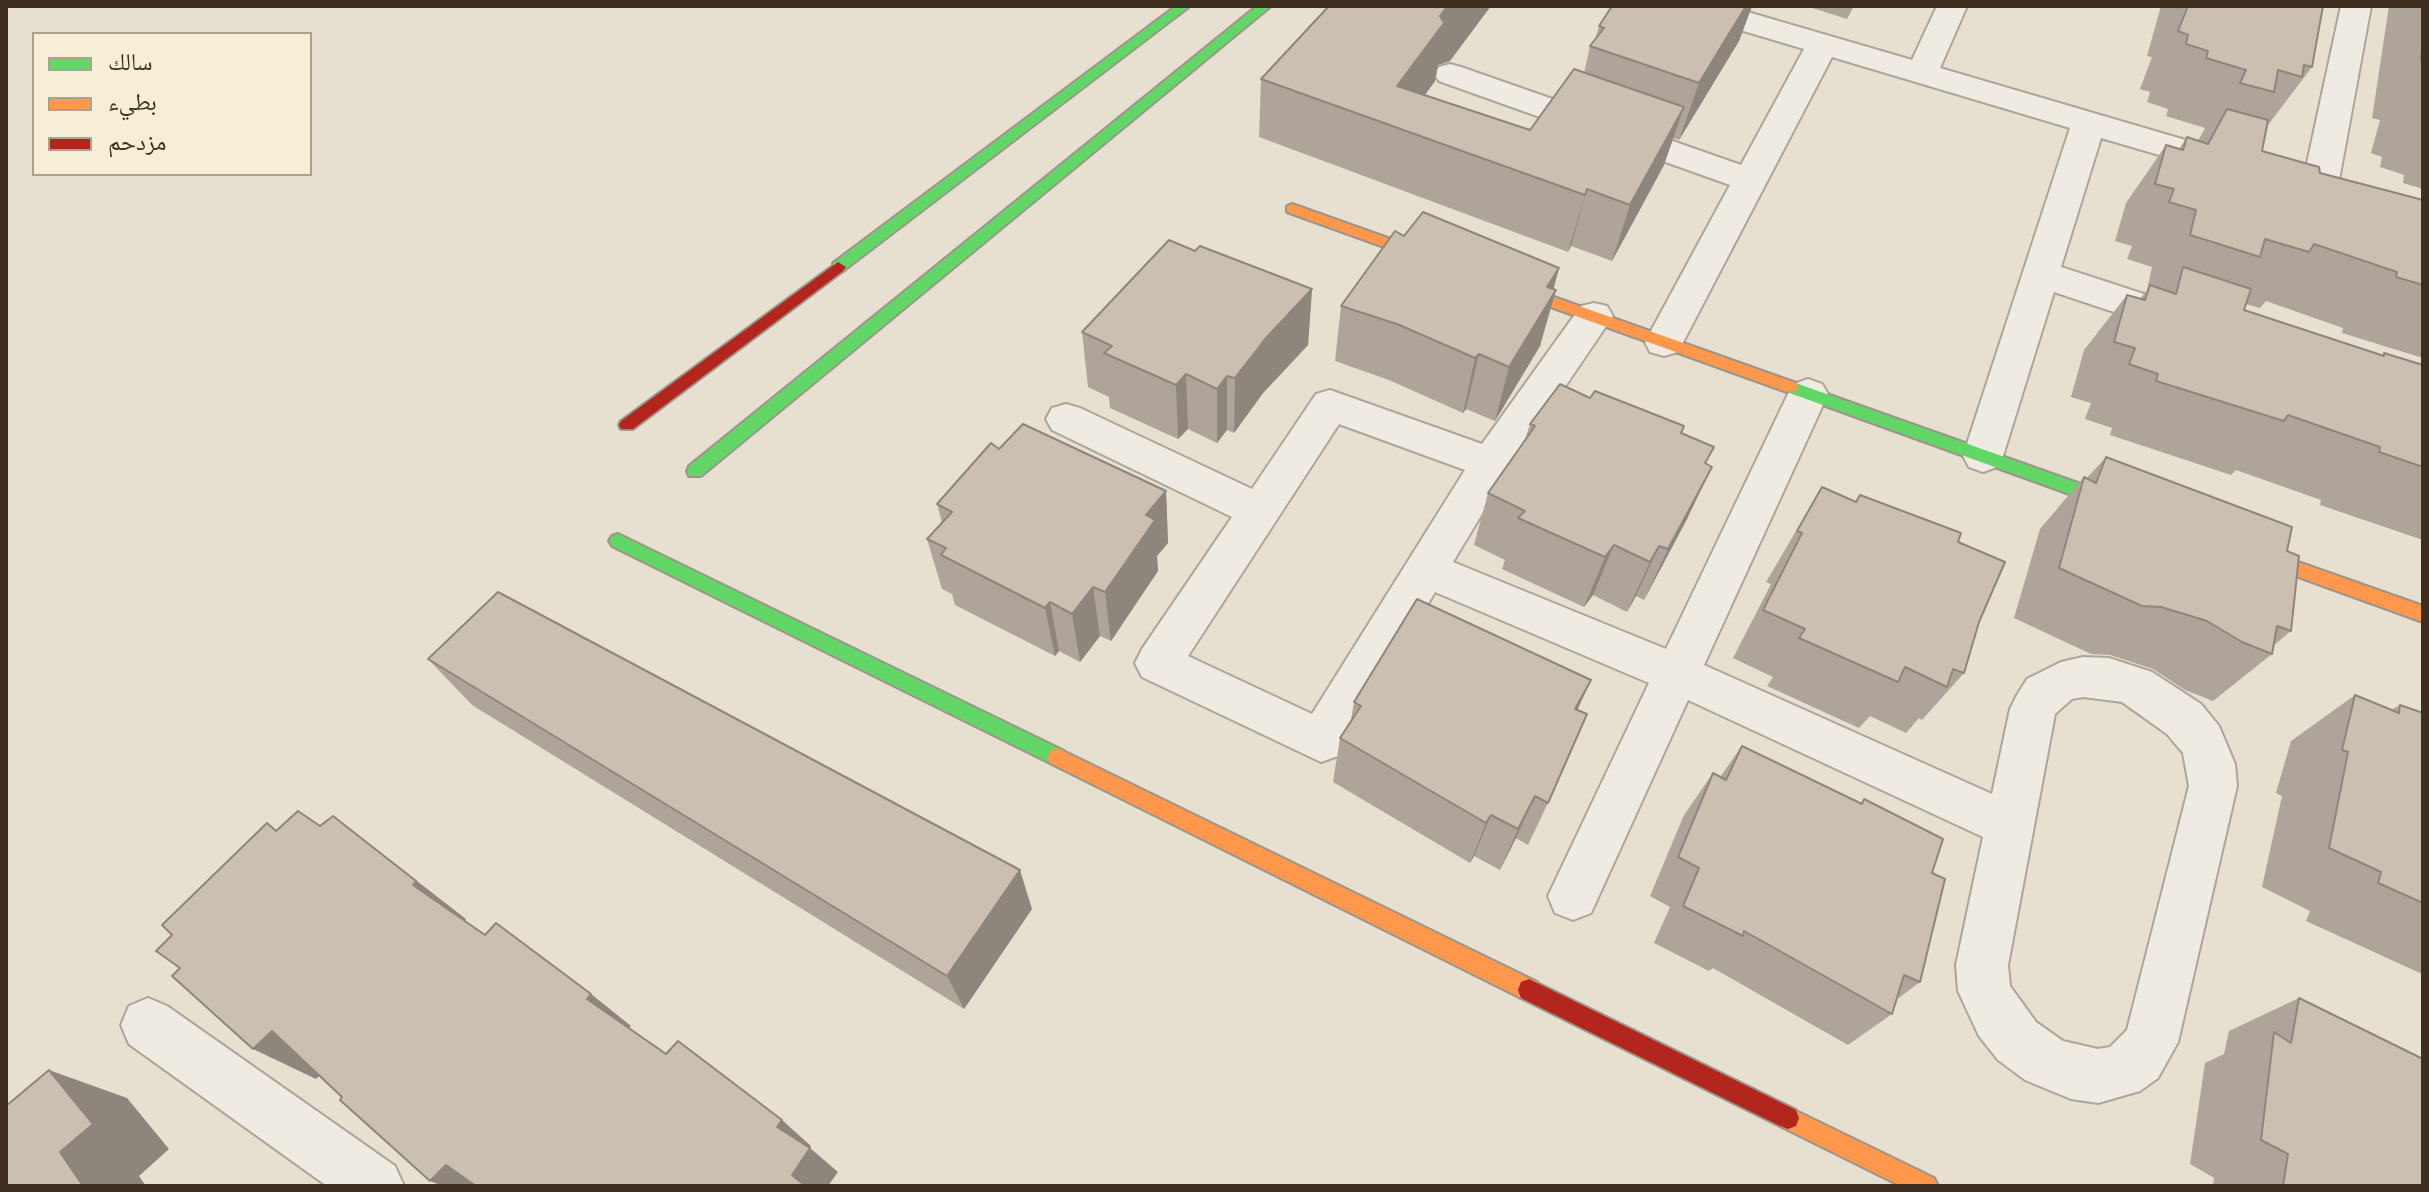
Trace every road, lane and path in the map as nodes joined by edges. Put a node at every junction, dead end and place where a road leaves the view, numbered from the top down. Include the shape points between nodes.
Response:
1 (1184, 6) edge
2 (1265, 6) edge
3 (1694, 6) edge
4 (1952, 6) edge
5 (2356, 6) edge
6 (1823, 44) junction
7 (1922, 73) junction
8 (1450, 74) dead end
9 (2089, 123) junction
10 (1750, 180) junction
11 (1292, 209) dead end
12 (2041, 274) junction
13 (1594, 316) junction
14 (2217, 333) edge
15 (1664, 342) junction
16 (1808, 394) junction
17 (1066, 419) dead end
18 (627, 425) dead end
19 (1983, 456) junction
20 (1491, 463) junction
21 (695, 471) dead end
22 (1259, 511) junction
23 (2144, 514) edge
24 (618, 541) dead end
25 (2218, 541) edge
26 (1425, 569) junction
27 (2423, 614) edge
28 (1677, 674) junction
29 (2009, 825) junction
30 (1573, 896) dead end
31 (148, 1025) dead end
32 (375, 1186) edge
33 (1926, 1186) edge

1 - 18 street
2 - 21 street
3 - 6 street
4 - 7 street
5 - 9 street via 2303,186
6 - 7 street
6 - 10 street
7 - 9 street
8 - 10 street
9 - 12 street
10 - 15 street
11 - 13 street
12 - 14 street
12 - 19 street
13 - 15 street
13 - 20 street
15 - 16 street
16 - 19 street
16 - 28 street
17 - 22 street
19 - 23 street
20 - 22 street via 1330,405
20 - 26 street
22 - 26 street via 1158,663 1321,741
24 - 33 street
25 - 27 street
26 - 28 street
28 - 29 street
28 - 30 street
29 - 29 street via 2033,709 2043,693 2061,682 2109,678 2136,686 2184,719 2202,741 2213,786 2151,1042 2121,1072 2098,1076 2044,1061 2017,1041 1984,991 1982,965
31 - 32 street

